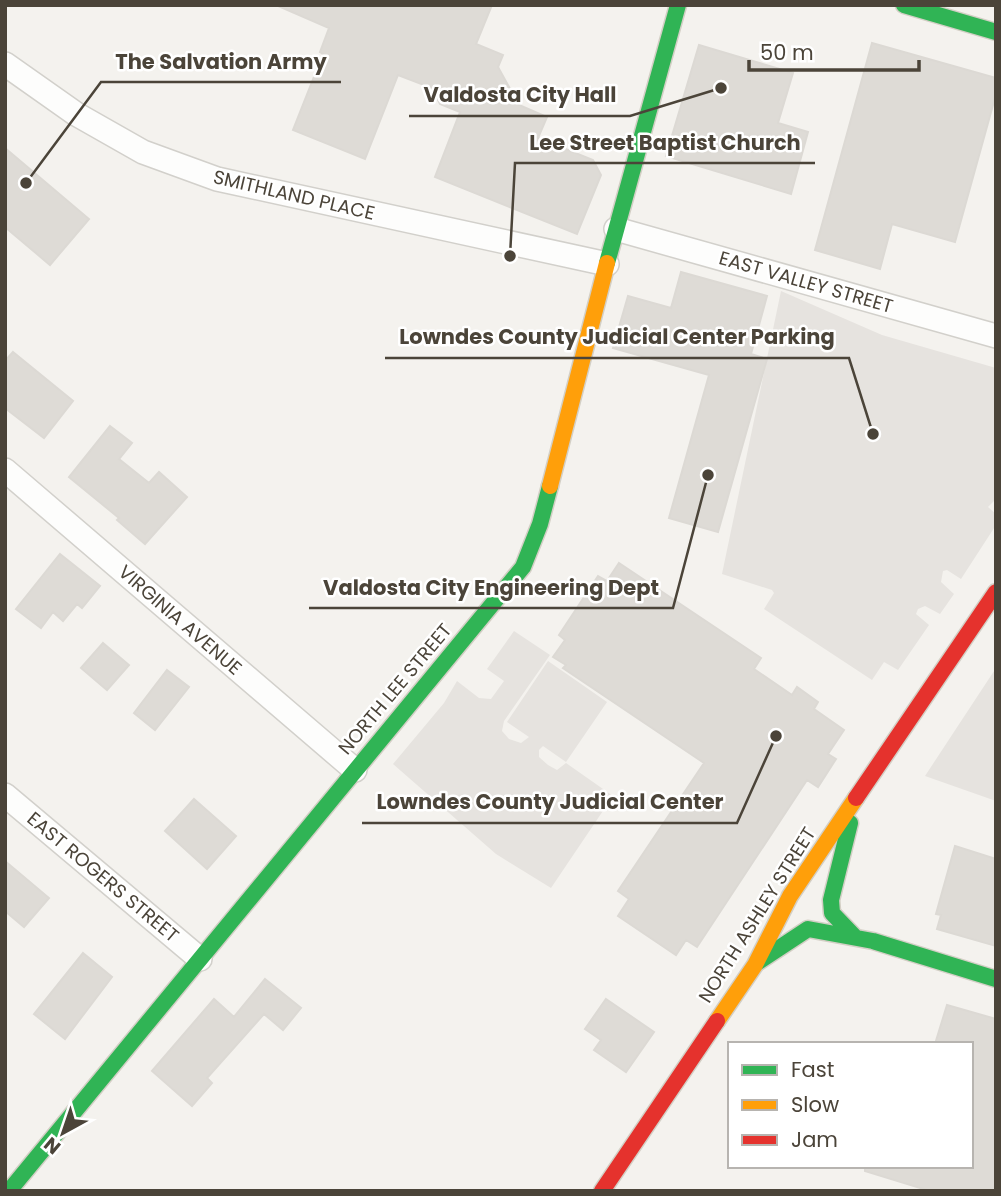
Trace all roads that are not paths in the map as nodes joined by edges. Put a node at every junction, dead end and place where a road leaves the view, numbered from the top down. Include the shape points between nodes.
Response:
1 (678, 5) edge
2 (918, 7) edge
3 (996, 32) edge
4 (5, 64) edge
5 (615, 229) junction
6 (607, 264) junction
7 (996, 336) edge
8 (5, 470) edge
9 (996, 592) edge
10 (355, 770) junction
11 (5, 795) edge
12 (854, 803) junction
13 (855, 937) junction
14 (200, 959) junction
15 (755, 965) junction
16 (996, 979) edge
17 (9, 1191) edge
18 (602, 1191) edge

1 - 5 main road, NORTH LEE STREET
2 - 3 main road
4 - 6 street, SMITHLAND PLACE via 76,114 143,152 217,179
5 - 6 main road, NORTH LEE STREET
5 - 7 street, EAST VALLEY STREET
6 - 10 main road, NORTH LEE STREET via 532,549 505,592
8 - 10 street, VIRGINIA AVENUE
9 - 12 main road, NORTH ASHLEY STREET
10 - 14 main road, NORTH LEE STREET
11 - 14 street, EAST ROGERS STREET
12 - 13 main road via 831,900 832,913
12 - 15 main road, NORTH ASHLEY STREET via 790,895
13 - 15 main road via 808,929
13 - 16 main road
14 - 17 main road, NORTH LEE STREET
15 - 18 main road, NORTH ASHLEY STREET

